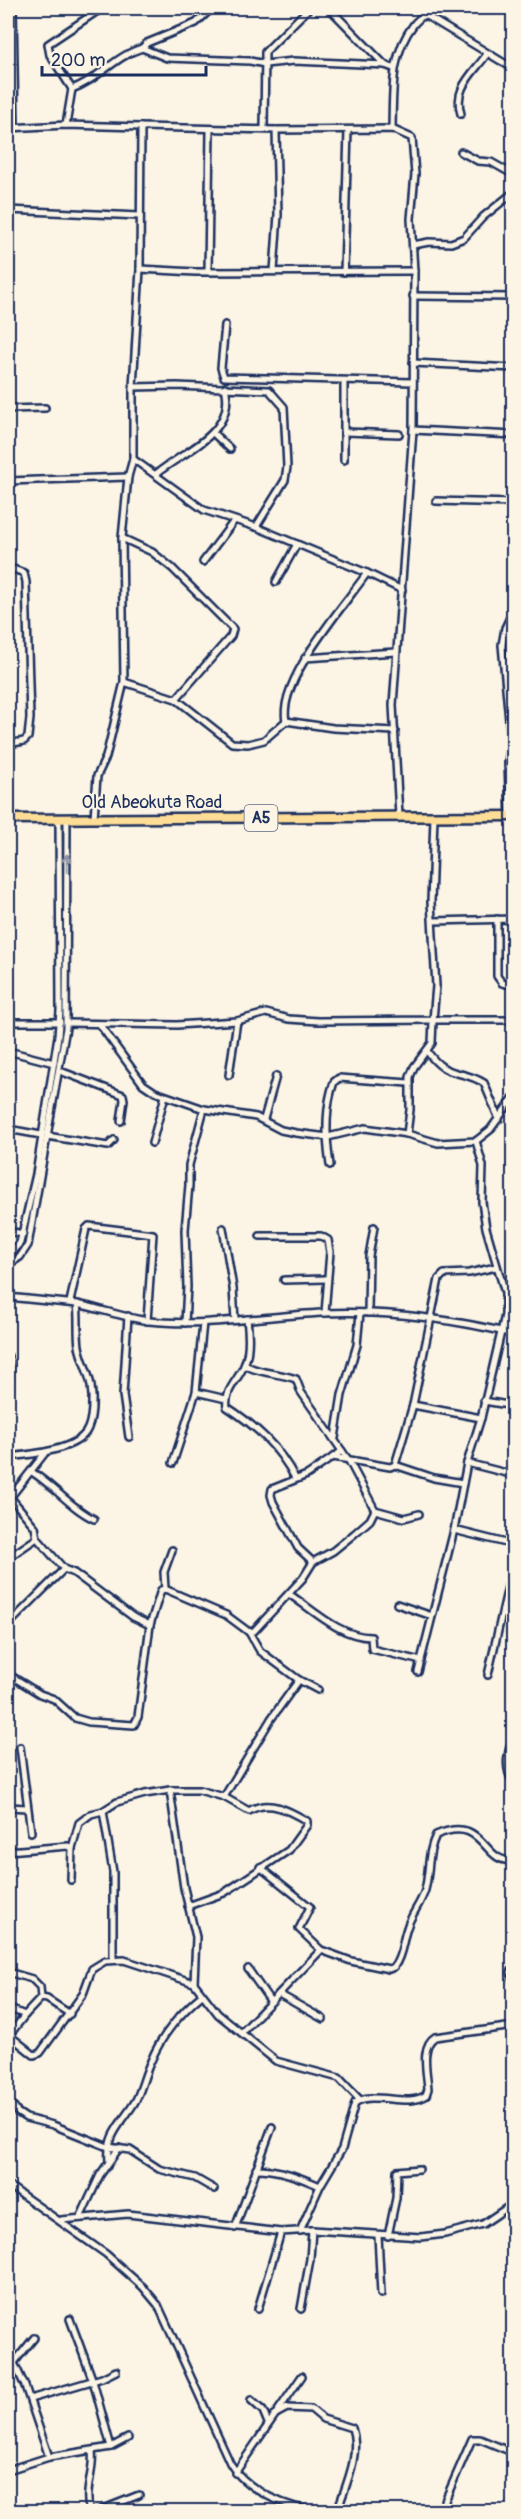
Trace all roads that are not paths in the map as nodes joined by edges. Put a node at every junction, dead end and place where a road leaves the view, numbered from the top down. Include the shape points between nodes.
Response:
1 (11, 8) edge
2 (102, 8) edge
3 (212, 8) edge
4 (309, 8) edge
5 (329, 8) edge
6 (419, 8) edge
7 (431, 8) edge
8 (425, 15) junction
9 (142, 48) junction
10 (487, 54) junction
11 (513, 61) edge
12 (265, 64) junction
13 (385, 65) junction
14 (393, 68) junction
15 (512, 69) edge
16 (11, 73) edge
17 (72, 89) junction
18 (461, 114) dead end
19 (66, 125) junction
20 (15, 127) junction
21 (141, 127) junction
22 (8, 128) edge
23 (210, 129) junction
24 (264, 129) junction
25 (392, 129) junction
26 (276, 130) junction
27 (348, 130) junction
28 (461, 152) dead end
29 (513, 176) edge
30 (513, 192) edge
31 (8, 210) edge
32 (139, 216) junction
33 (413, 245) junction
34 (141, 269) junction
35 (274, 271) junction
36 (414, 271) junction
37 (208, 272) junction
38 (344, 272) junction
39 (413, 296) junction
40 (513, 297) edge
41 (225, 325) dead end
42 (413, 363) junction
43 (513, 368) edge
44 (344, 381) junction
45 (412, 382) junction
46 (134, 387) junction
47 (225, 387) junction
48 (8, 408) edge
49 (45, 408) dead end
50 (412, 430) junction
51 (345, 432) junction
52 (213, 433) junction
53 (399, 434) dead end
54 (513, 435) edge
55 (230, 449) dead end
56 (133, 459) junction
57 (344, 460) dead end
58 (156, 474) junction
59 (128, 477) junction
60 (8, 481) edge
61 (436, 501) dead end
62 (513, 503) edge
63 (234, 521) junction
64 (256, 527) junction
65 (122, 538) junction
66 (297, 544) junction
67 (203, 562) dead end
68 (8, 567) edge
69 (367, 573) junction
70 (276, 582) dead end
71 (402, 590) junction
72 (513, 609) edge
73 (396, 652) junction
74 (305, 658) junction
75 (124, 682) junction
76 (176, 699) junction
77 (286, 721) junction
78 (394, 731) junction
79 (8, 744) edge
80 (399, 816) junction
81 (512, 816) edge
82 (434, 817) junction
83 (63, 818) junction
84 (94, 818) junction
85 (8, 819) edge
86 (497, 919) junction
87 (513, 919) edge
88 (433, 921) junction
89 (513, 986) edge
90 (433, 1020) junction
91 (513, 1020) edge
92 (237, 1021) junction
93 (8, 1022) edge
94 (63, 1022) junction
95 (100, 1025) junction
96 (8, 1051) edge
97 (427, 1051) junction
98 (54, 1063) junction
99 (60, 1071) junction
100 (229, 1076) dead end
101 (276, 1076) dead end
102 (409, 1083) junction
103 (165, 1096) junction
104 (513, 1097) edge
105 (204, 1109) junction
106 (264, 1119) junction
107 (499, 1119) junction
108 (121, 1121) dead end
109 (8, 1129) edge
110 (407, 1134) junction
111 (44, 1135) junction
112 (328, 1137) junction
113 (114, 1140) dead end
114 (476, 1141) junction
115 (152, 1143) dead end
116 (330, 1165) dead end
117 (374, 1227) dead end
118 (223, 1228) dead end
119 (8, 1230) edge
120 (23, 1234) junction
121 (260, 1236) dead end
122 (8, 1256) edge
123 (8, 1265) edge
124 (496, 1267) junction
125 (327, 1279) junction
126 (284, 1280) dead end
127 (8, 1298) edge
128 (70, 1302) junction
129 (77, 1304) junction
130 (325, 1313) junction
131 (360, 1313) junction
132 (368, 1313) junction
133 (128, 1316) junction
134 (247, 1319) junction
135 (234, 1320) junction
136 (430, 1320) junction
137 (147, 1321) junction
138 (185, 1323) junction
139 (203, 1323) junction
140 (502, 1332) junction
141 (513, 1334) edge
142 (8, 1356) edge
143 (245, 1365) junction
144 (8, 1386) edge
145 (196, 1392) junction
146 (226, 1399) junction
147 (484, 1401) junction
148 (413, 1404) junction
149 (513, 1406) edge
150 (481, 1418) junction
151 (129, 1437) dead end
152 (335, 1438) junction
153 (342, 1451) junction
154 (45, 1453) junction
155 (8, 1457) edge
156 (333, 1457) junction
157 (349, 1461) junction
158 (173, 1463) dead end
159 (467, 1464) junction
160 (395, 1465) junction
161 (32, 1472) junction
162 (513, 1475) edge
163 (295, 1478) junction
164 (463, 1483) junction
165 (9, 1499) edge
166 (375, 1510) junction
167 (419, 1514) dead end
168 (94, 1520) dead end
169 (454, 1530) junction
170 (38, 1538) junction
171 (513, 1545) edge
172 (172, 1550) dead end
173 (8, 1558) edge
174 (513, 1560) edge
175 (313, 1562) junction
176 (64, 1569) junction
177 (165, 1589) junction
178 (289, 1594) junction
179 (397, 1604) dead end
180 (432, 1616) junction
181 (8, 1624) edge
182 (150, 1625) junction
183 (249, 1632) junction
184 (421, 1662) junction
185 (418, 1672) dead end
186 (8, 1674) edge
187 (488, 1675) dead end
188 (298, 1680) junction
189 (318, 1690) dead end
190 (513, 1733) edge
191 (20, 1747) dead end
192 (513, 1783) edge
193 (170, 1790) junction
194 (224, 1797) junction
195 (8, 1807) edge
196 (27, 1808) junction
197 (103, 1811) junction
198 (31, 1832) dead end
199 (72, 1848) junction
200 (8, 1851) edge
201 (513, 1860) edge
202 (260, 1867) junction
203 (71, 1880) dead end
204 (188, 1906) junction
205 (321, 1950) junction
206 (113, 1959) junction
207 (513, 1968) edge
208 (248, 1969) dead end
209 (8, 1972) edge
210 (194, 1983) junction
211 (513, 1984) edge
212 (279, 1994) junction
213 (202, 1995) junction
214 (43, 1996) junction
215 (271, 2002) junction
216 (8, 2008) edge
217 (70, 2014) junction
218 (25, 2015) junction
219 (323, 2019) dead end
220 (513, 2026) edge
221 (242, 2032) junction
222 (8, 2036) edge
223 (8, 2099) edge
224 (360, 2100) junction
225 (272, 2127) dead end
226 (108, 2146) junction
227 (119, 2148) junction
228 (109, 2161) junction
229 (256, 2169) junction
230 (418, 2169) dead end
231 (8, 2185) edge
232 (320, 2186) junction
233 (214, 2189) dead end
234 (513, 2203) edge
235 (311, 2207) junction
236 (315, 2215) dead end
237 (80, 2218) junction
238 (61, 2220) junction
239 (235, 2228) junction
240 (312, 2230) junction
241 (300, 2231) junction
242 (281, 2232) junction
243 (378, 2235) junction
244 (388, 2236) junction
245 (381, 2294) dead end
246 (258, 2309) dead end
247 (301, 2309) dead end
248 (70, 2319) dead end
249 (34, 2338) dead end
250 (14, 2363) junction
251 (8, 2370) edge
252 (116, 2371) dead end
253 (302, 2376) dead end
254 (93, 2381) junction
255 (30, 2399) junction
256 (251, 2400) dead end
257 (274, 2415) junction
258 (268, 2423) junction
259 (128, 2438) dead end
260 (111, 2447) junction
261 (92, 2451) junction
262 (513, 2453) edge
263 (49, 2457) junction
264 (8, 2470) edge
265 (235, 2473) junction
266 (139, 2495) dead end
267 (90, 2511) edge
268 (96, 2511) edge
269 (315, 2511) edge
270 (321, 2511) edge
271 (337, 2511) edge
272 (440, 2511) edge

1 - 16 street
2 - 17 street via 48,44 50,55
3 - 9 street via 196,23
4 - 12 street via 265,50
5 - 13 street
6 - 8 street
7 - 8 street
8 - 10 street
8 - 14 street via 402,43
9 - 12 street via 167,58
9 - 17 street
10 - 15 street
10 - 18 street via 459,92
11 - 15 street
12 - 13 street via 294,61
12 - 24 street
13 - 14 street
14 - 25 street
16 - 20 street
17 - 19 street
19 - 20 street
19 - 21 street
20 - 22 street
21 - 23 street
21 - 32 street
23 - 24 street
23 - 37 street
24 - 26 street
25 - 27 street
25 - 33 street via 412,138
26 - 27 street
26 - 35 street via 278,215
27 - 38 street
28 - 29 street via 478,161 491,162
30 - 33 street via 464,238 451,243
31 - 32 street
32 - 34 street
33 - 36 street
34 - 37 street
34 - 46 street
35 - 37 street
35 - 38 street
36 - 38 street
36 - 39 street
39 - 40 street
39 - 42 street
41 - 44 street via 221,368 224,377
42 - 43 street
42 - 45 street
44 - 45 street
44 - 51 street
45 - 50 street
46 - 47 street
46 - 56 street
47 - 52 street via 228,409
47 - 64 street via 269,390 284,407 285,480
48 - 49 street
50 - 54 street
50 - 71 street
51 - 53 street
51 - 57 street
52 - 55 street
52 - 58 street
56 - 58 street
56 - 59 street
58 - 63 street via 204,510
59 - 60 street
59 - 65 street
61 - 62 street
63 - 64 street
63 - 67 street
64 - 66 street
65 - 75 street
65 - 76 street via 152,552 172,568 233,629
66 - 69 street
66 - 70 street
68 - 79 street via 24,573 26,582 30,718 28,737
69 - 71 street
69 - 74 street
71 - 73 street
72 - 81 street via 502,645 511,742 508,762
73 - 74 street
73 - 78 street
74 - 77 street via 284,707
75 - 76 street
75 - 84 street via 96,782
76 - 77 street via 232,743 264,740
77 - 78 street
78 - 80 street
80 - 82 highway, Old Abeokuta Road / A5
80 - 84 highway, Old Abeokuta Road / A5
81 - 82 highway, Old Abeokuta Road / A5
82 - 88 street
83 - 84 highway, Old Abeokuta Road / A5
83 - 85 highway, Old Abeokuta Road / A5
83 - 94 street
86 - 87 street
86 - 88 street
86 - 89 street via 497,976 502,983
88 - 90 street
90 - 91 street
90 - 92 street via 318,1021 266,1013
90 - 97 street via 433,1037
92 - 95 street
92 - 100 street
93 - 94 street
94 - 95 street
94 - 98 street
94 - 99 street
95 - 103 street via 143,1084
96 - 98 street
97 - 102 street via 414,1067
97 - 107 street via 444,1070 484,1083
98 - 111 street
99 - 108 street via 123,1095
99 - 111 street
101 - 106 street
102 - 110 street
102 - 112 street via 336,1079 328,1107
103 - 105 street
103 - 115 street
104 - 107 street
105 - 106 street
105 - 138 street via 189,1165 184,1230
106 - 112 street via 281,1130
107 - 114 street
109 - 111 street
110 - 112 street via 365,1128
110 - 114 street via 438,1143
111 - 113 street via 108,1146
111 - 120 street
111 - 123 street via 28,1245
112 - 116 street
114 - 124 street via 483,1166 486,1228
117 - 132 street
118 - 135 street
119 - 120 street
120 - 122 street via 16,1250
121 - 125 street via 321,1236 328,1240
124 - 136 street via 441,1275
124 - 140 street via 505,1293
125 - 126 street
125 - 130 street
127 - 128 street
128 - 129 street
128 - 137 street via 89,1226 153,1234
129 - 133 street
129 - 154 street via 79,1346 91,1387 87,1430
130 - 131 street
130 - 134 street
131 - 132 street
131 - 152 street via 357,1345 342,1395
132 - 136 street
133 - 137 street
133 - 151 street via 123,1395
134 - 135 street
134 - 143 street
135 - 139 street
136 - 140 street
136 - 148 street
137 - 138 street
138 - 139 street
139 - 145 street
140 - 141 street
140 - 147 street
142 - 144 street
143 - 146 street
143 - 152 street via 296,1379
145 - 146 street
145 - 158 street
146 - 163 street via 228,1407 256,1427 286,1460
147 - 149 street
147 - 150 street
148 - 150 street
148 - 160 street
150 - 159 street
152 - 153 street
153 - 156 street
153 - 157 street
154 - 155 street
154 - 161 street
156 - 157 street
156 - 163 street via 307,1475
157 - 160 street
157 - 166 street
159 - 162 street
159 - 164 street
160 - 164 street
161 - 165 street
161 - 168 street
163 - 175 street via 272,1489 271,1495 298,1548
164 - 169 street
165 - 170 street via 38,1532
166 - 167 street via 404,1518
166 - 175 street via 354,1534
169 - 171 street
169 - 180 street
170 - 173 street
170 - 176 street
172 - 177 street via 164,1572
174 - 187 street
175 - 178 street
176 - 181 street
176 - 182 street
177 - 182 street via 157,1597
177 - 183 street via 226,1615
178 - 183 street
178 - 184 street via 326,1620 359,1637 370,1637 372,1649
179 - 180 street
180 - 184 street
182 - 186 street via 134,1725 75,1718 54,1699
183 - 188 street via 260,1651
184 - 185 street
188 - 189 street
188 - 194 street
190 - 192 street via 506,1760
191 - 196 street
193 - 194 street
193 - 197 street via 117,1802
193 - 204 street
194 - 202 street via 249,1811 265,1804 307,1821 289,1850
195 - 196 street
196 - 198 street
197 - 199 street via 90,1814 79,1823
197 - 206 street via 113,1872
199 - 200 street
199 - 203 street
201 - 205 street via 499,1859 479,1837 466,1831 440,1833 428,1858 425,1890 406,1929 403,1951 394,1967 351,1961
202 - 204 street via 224,1893
202 - 205 street via 310,1907 299,1929
204 - 210 street via 196,1937
205 - 212 street
206 - 210 street
206 - 217 street via 92,1969
207 - 211 street
208 - 215 street
209 - 214 street via 32,1979
210 - 213 street
212 - 215 street
212 - 219 street
213 - 221 street via 218,2014
213 - 226 street via 178,2018 152,2057 137,2098
214 - 217 street
214 - 218 street
215 - 221 street
216 - 218 street
217 - 222 street via 37,2055
218 - 222 street
220 - 224 street via 429,2040 428,2089 422,2098
221 - 224 street via 276,2061 339,2078
223 - 226 street via 26,2118
224 - 232 street via 355,2103 337,2163
225 - 229 street
226 - 227 street
226 - 228 street
227 - 228 street
227 - 233 street
228 - 237 street
229 - 232 street via 290,2174
229 - 239 street
230 - 244 street via 397,2171
231 - 238 street
232 - 235 street
234 - 244 street via 483,2224 445,2234
235 - 236 street
235 - 241 street
237 - 238 street
237 - 239 street via 128,2214
238 - 265 street via 106,2254 158,2305
239 - 242 street
240 - 241 street
240 - 243 street
240 - 247 street
241 - 242 street
242 - 246 street
243 - 244 street
243 - 245 street
248 - 254 street
249 - 250 street
250 - 251 street
250 - 255 street
252 - 254 street
253 - 257 street
254 - 255 street
254 - 260 street
255 - 263 street
256 - 258 street via 263,2411
257 - 258 street
257 - 271 street via 287,2408 311,2409 323,2419 352,2428 353,2461
258 - 265 street
259 - 260 street
260 - 261 street
261 - 263 street
261 - 267 street via 87,2490
262 - 272 street via 472,2439
263 - 264 street
265 - 269 street via 256,2490
266 - 268 street
269 - 270 street

